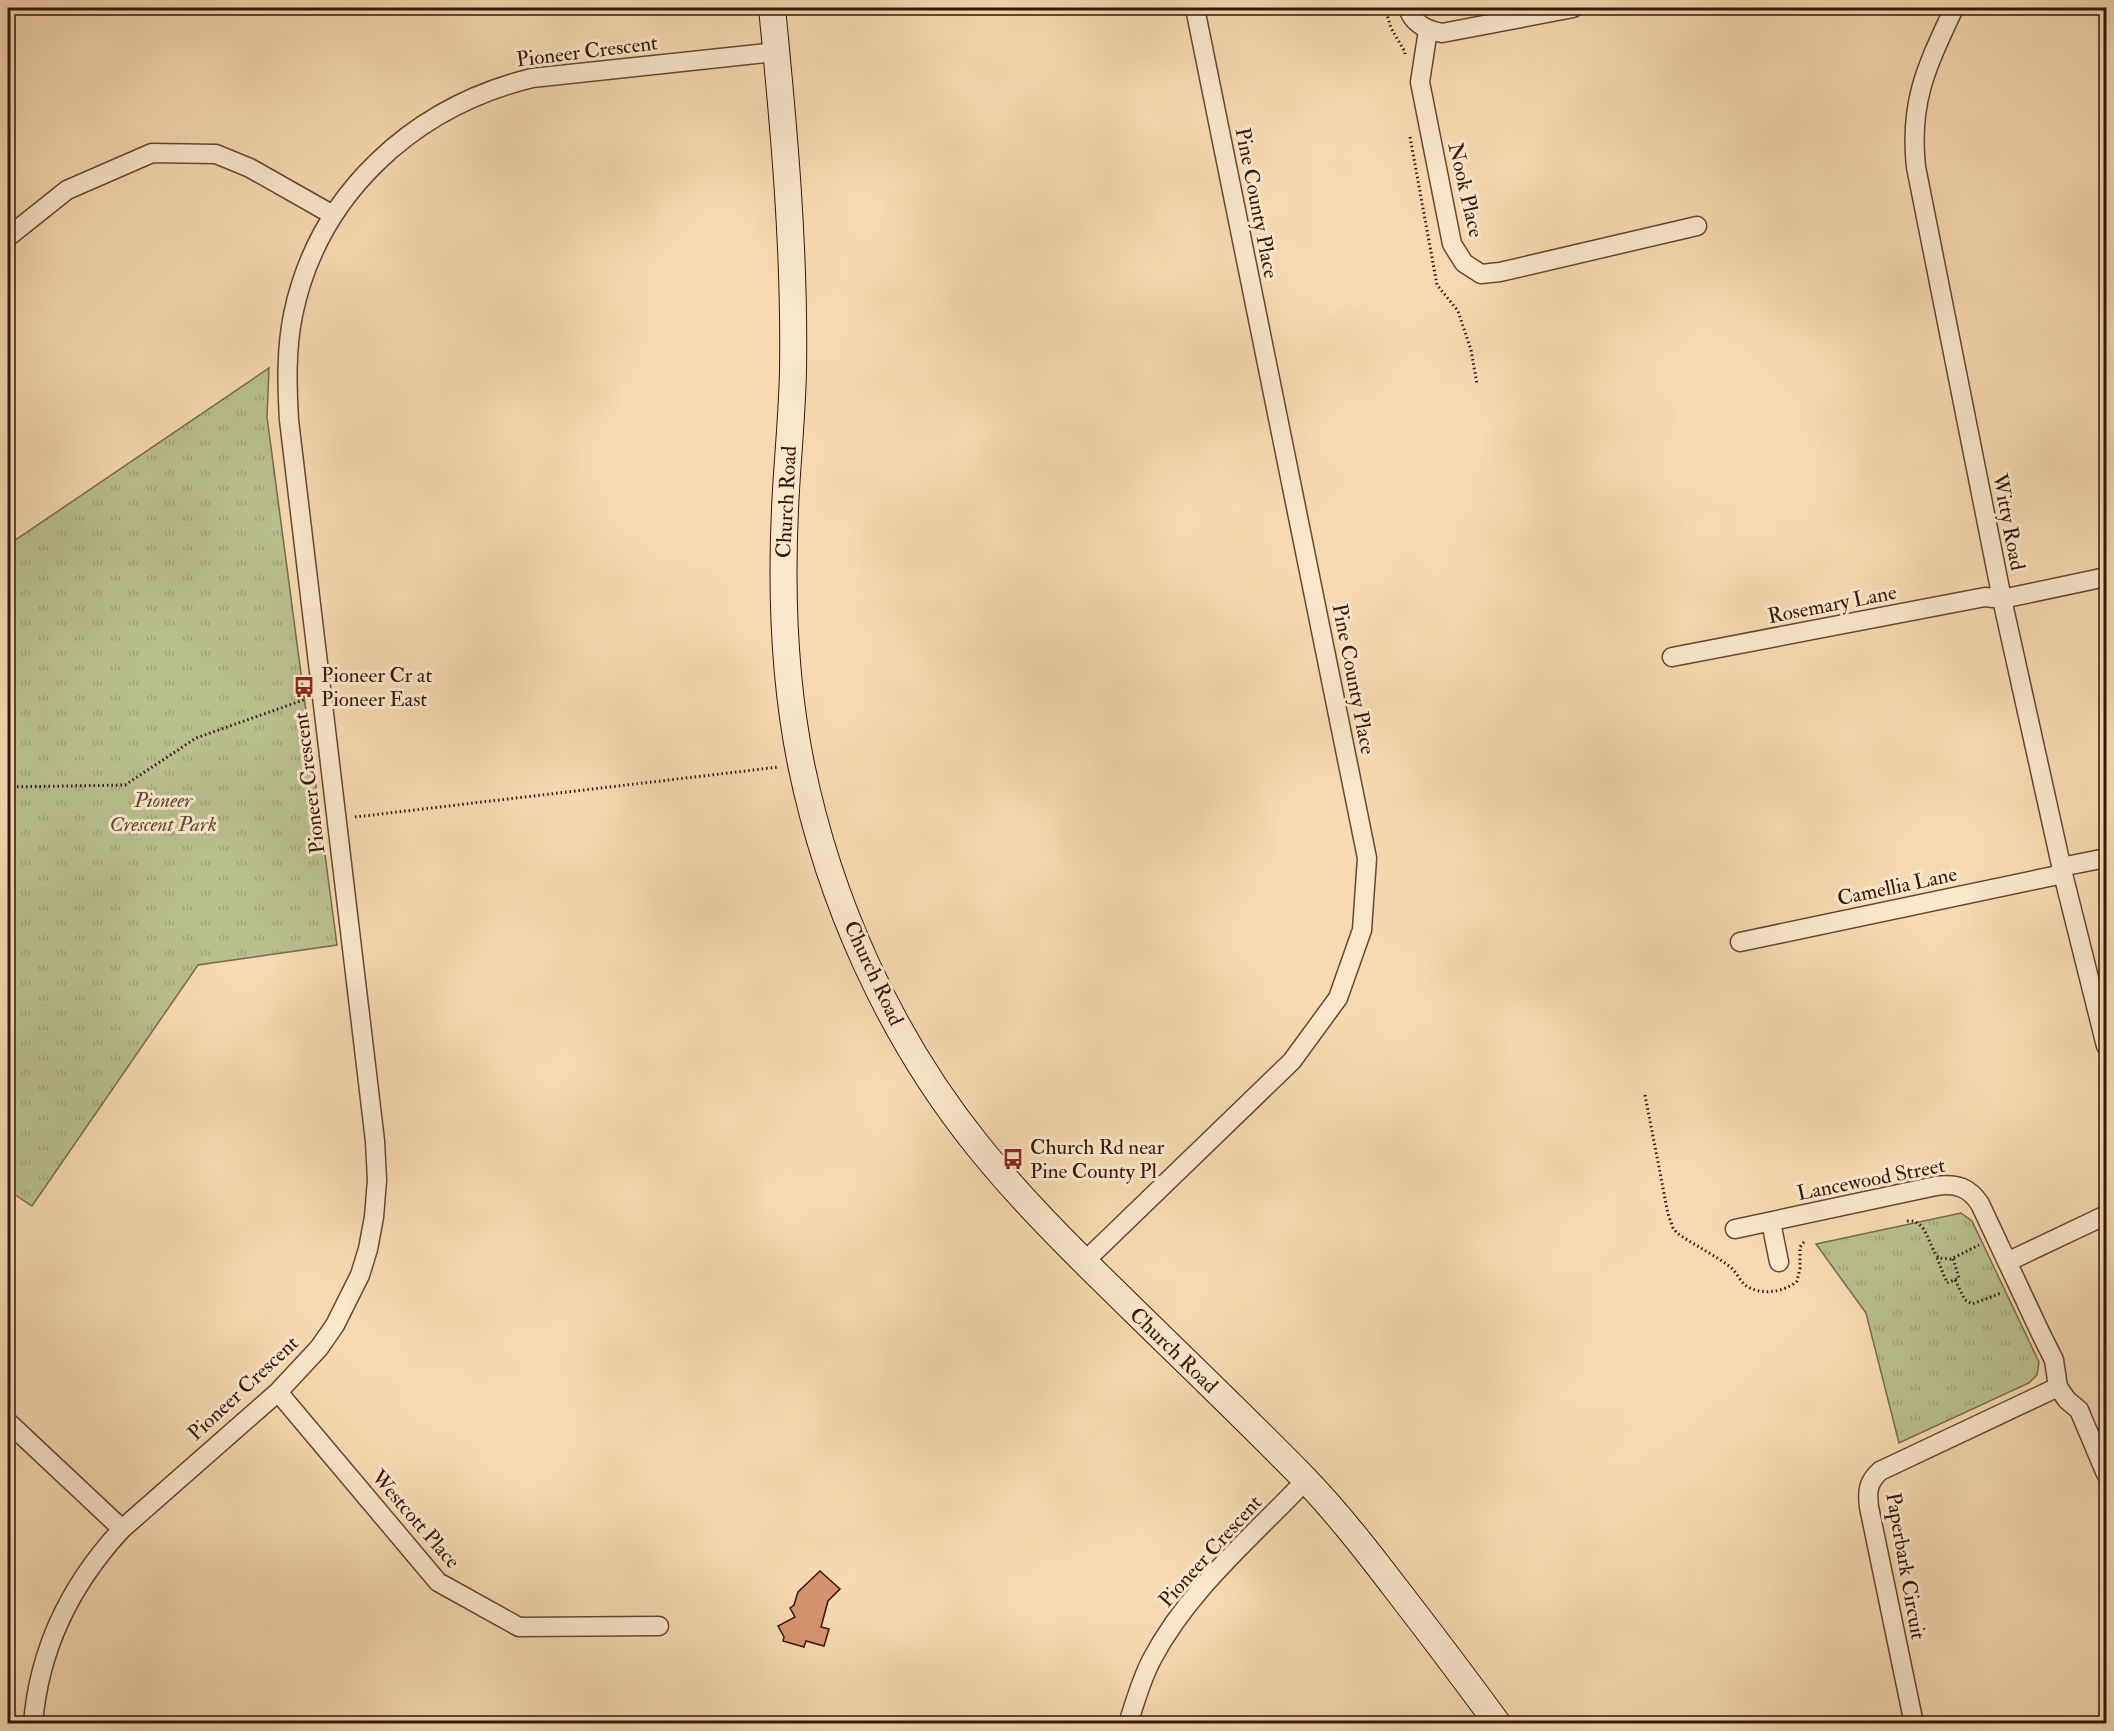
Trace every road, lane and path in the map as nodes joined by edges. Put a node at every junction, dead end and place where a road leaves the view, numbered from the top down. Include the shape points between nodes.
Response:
1 (772, 8) edge
2 (1195, 8) edge
3 (1408, 8) edge
4 (1573, 8) edge
5 (1954, 8) edge
6 (1428, 30) junction
7 (776, 52) junction
8 (333, 215) junction
9 (1697, 226) dead end
10 (8, 237) edge
11 (2106, 578) edge
12 (2002, 599) junction
13 (1671, 657) dead end
14 (322, 694) junction
15 (779, 767) dead end
16 (8, 787) edge
17 (336, 819) junction
18 (2106, 858) edge
19 (2062, 870) junction
20 (1740, 942) dead end
21 (2106, 1046) edge
22 (1645, 1095) dead end
23 (2106, 1215) edge
24 (1907, 1221) dead end
25 (1771, 1222) junction
26 (1735, 1229) dead end
27 (1989, 1241) dead end
28 (1804, 1242) dead end
29 (1935, 1254) junction
30 (1953, 1257) junction
31 (1084, 1262) junction
32 (1779, 1262) dead end
33 (2007, 1262) junction
34 (1955, 1280) junction
35 (2001, 1293) dead end
36 (2058, 1387) junction
37 (278, 1392) junction
38 (8, 1422) edge
39 (2106, 1474) edge
40 (1306, 1480) junction
41 (122, 1529) junction
42 (659, 1626) dead end
43 (33, 1724) edge
44 (1128, 1724) edge
45 (1498, 1724) edge
46 (1914, 1724) edge

1 - 7 main road, Church Road
2 - 31 street, Pine County Place via 1367,858 1362,930 1338,998 1292,1061
3 - 6 street via 1418,24
4 - 6 street via 1453,32
5 - 12 street, Witty Road via 1927,65 1916,109 1914,140 1923,210
6 - 9 street, Nook Place via 1420,82 1452,244 1464,262 1481,274 1500,272
7 - 8 street, Pioneer Crescent via 532,78 486,91 442,112 395,145 351,190
7 - 31 main road, Church Road via 793,258 793,377 783,622 790,699 811,806 849,921 903,1035 976,1145
8 - 10 street via 250,168 216,154 152,153 67,190
8 - 14 street, Pioneer Crescent via 315,249 293,314 287,387
11 - 12 street, Rosemary Lane
12 - 13 street, Rosemary Lane via 1985,597
12 - 19 street, Witty Road
14 - 16 path via 196,738 125,785
14 - 17 street, Pioneer Crescent
15 - 17 path
17 - 37 street, Pioneer Crescent via 375,1142 374,1217 360,1275 335,1325
18 - 19 street, Camellia Lane
19 - 20 street, Camellia Lane
19 - 21 street, Witty Road
22 - 28 path via 1668,1214 1677,1233 1730,1266 1750,1288 1765,1291 1779,1291 1797,1281 1800,1247
23 - 33 street
24 - 29 path via 1922,1226
25 - 26 street, Lancewood Street
25 - 32 street
25 - 33 street, Lancewood Street via 1956,1185 1974,1194
27 - 30 path
29 - 30 path via 1939,1258
29 - 34 path via 1947,1283
30 - 34 path via 1959,1278
31 - 40 main road, Church Road
33 - 36 street via 2052,1353
34 - 35 path via 1967,1303 1976,1304
36 - 39 street via 2079,1410
36 - 46 street, Paperbark Circuit via 1880,1471 1869,1486 1869,1507
37 - 41 street, Pioneer Crescent
37 - 42 street, Westcott Place via 438,1582 519,1627
38 - 41 street
40 - 44 street, Pioneer Crescent via 1186,1606 1151,1661
40 - 45 main road, Church Road via 1362,1544
41 - 43 street, Pioneer Crescent via 91,1566 63,1610 40,1675

